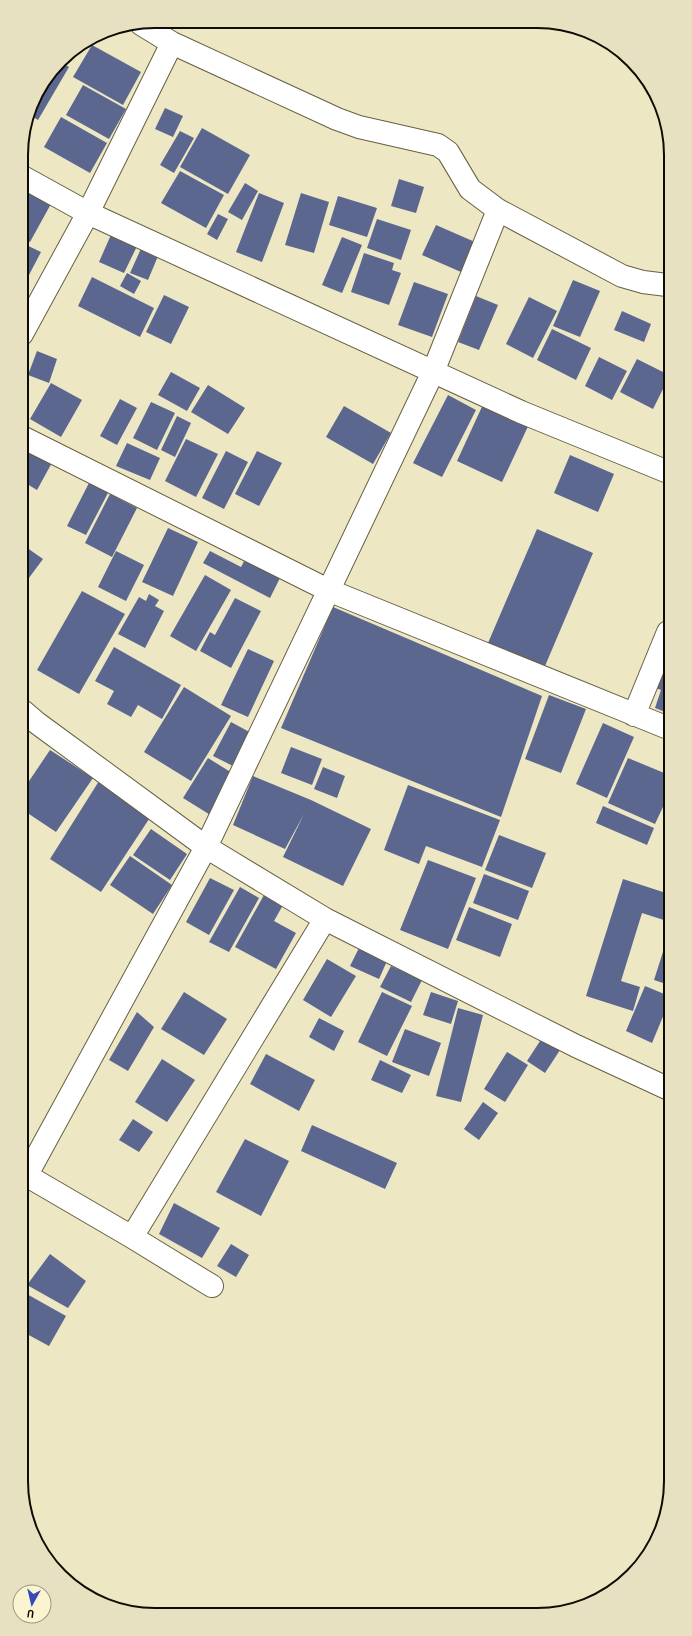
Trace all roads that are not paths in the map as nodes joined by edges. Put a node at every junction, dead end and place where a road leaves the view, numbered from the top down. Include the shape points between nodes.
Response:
1 (148, 28) edge
2 (172, 43) junction
3 (28, 180) edge
4 (498, 210) junction
5 (88, 213) junction
6 (664, 285) edge
7 (28, 323) edge
8 (433, 372) junction
9 (28, 440) edge
10 (664, 470) edge
11 (328, 590) junction
12 (664, 642) edge
13 (28, 715) edge
14 (634, 715) junction
15 (664, 726) edge
16 (206, 847) junction
17 (325, 919) junction
18 (664, 1086) edge
19 (28, 1172) edge
20 (28, 1179) edge
21 (132, 1237) junction
22 (212, 1286) dead end

1 - 2 street
2 - 4 street via 337,119 359,127 438,145 448,152 470,189
2 - 5 street
3 - 5 street
4 - 6 street via 622,276
4 - 8 street
5 - 7 street
5 - 8 street
8 - 10 street via 521,412
8 - 11 street
9 - 11 street
11 - 14 street
11 - 16 street
12 - 14 street
13 - 16 street
14 - 15 street
16 - 17 street
16 - 19 street
17 - 18 street via 576,1046
17 - 21 street
20 - 21 street
21 - 22 street

